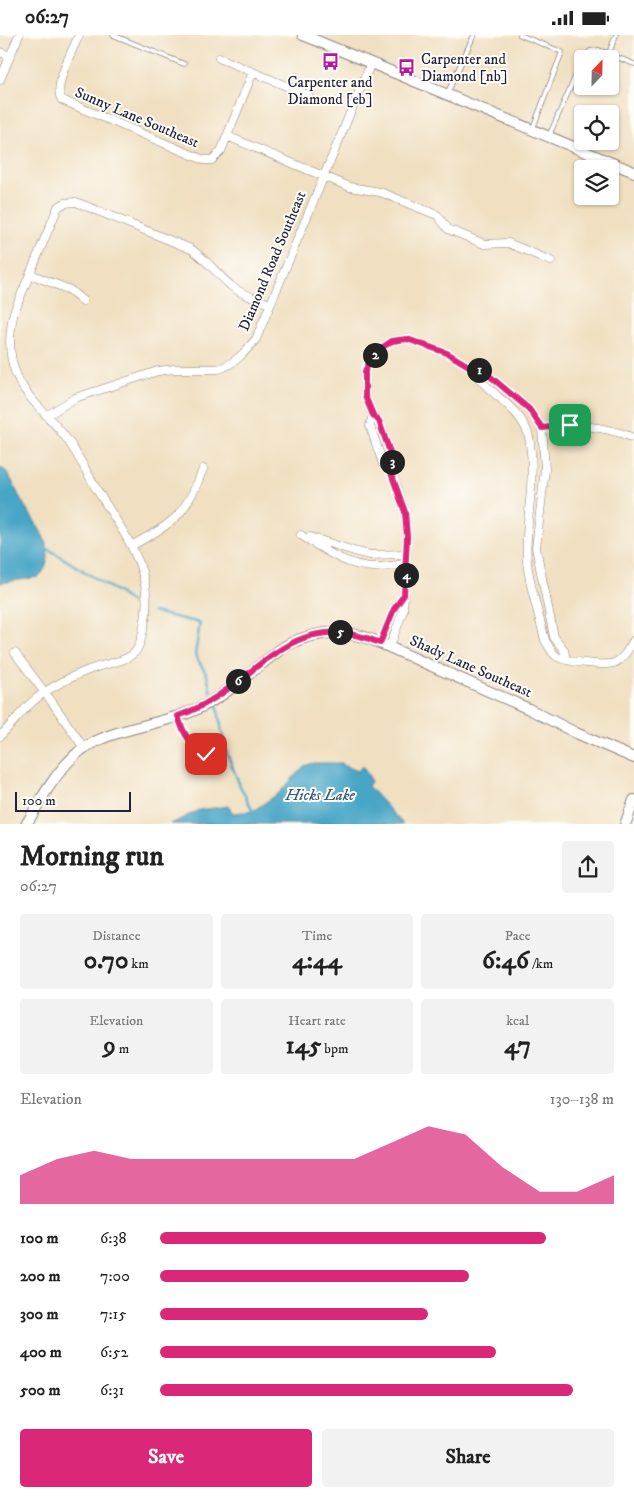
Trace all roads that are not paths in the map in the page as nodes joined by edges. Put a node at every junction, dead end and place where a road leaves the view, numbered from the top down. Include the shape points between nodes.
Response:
1 (19, 35) edge
2 (79, 35) edge
3 (113, 35) edge
4 (303, 35) edge
5 (474, 35) edge
6 (520, 35) edge
7 (616, 35) edge
8 (320, 38) edge
9 (610, 50) edge
10 (0, 52) edge
11 (10, 56) junction
12 (619, 57) edge
13 (219, 58) dead end
14 (371, 63) junction
15 (184, 64) dead end
16 (634, 64) edge
17 (254, 72) junction
18 (0, 80) edge
19 (574, 80) edge
20 (447, 94) junction
21 (308, 95) dead end
22 (533, 129) junction
23 (228, 136) junction
24 (549, 136) junction
25 (634, 172) edge
26 (322, 176) junction
27 (551, 261) dead end
28 (30, 274) junction
29 (82, 301) dead end
30 (270, 304) junction
31 (472, 368) junction
32 (48, 415) junction
33 (542, 428) junction
34 (634, 438) edge
35 (202, 469) dead end
36 (132, 546) junction
37 (406, 554) junction
38 (406, 564) junction
39 (545, 595) junction
40 (534, 598) junction
41 (634, 640) edge
42 (385, 645) junction
43 (15, 653) dead end
44 (566, 659) junction
45 (45, 692) junction
46 (178, 716) junction
47 (0, 736) edge
48 (84, 748) junction
49 (216, 757) dead end
50 (634, 758) edge
51 (633, 807) edge
52 (27, 824) edge
53 (625, 824) edge

1 - 11 street
2 - 23 street, Sunny Lane Southeast via 59,85 62,100 204,160 217,157
3 - 15 lane
4 - 8 street
5 - 20 lane
6 - 22 lane via 562,52
7 - 9 lane
8 - 14 street
10 - 11 street
11 - 18 street
12 - 16 lane
13 - 17 street
14 - 20 street
14 - 26 street, Diamond Road Southeast
17 - 21 street
17 - 23 street
19 - 24 lane
20 - 22 street
22 - 24 street
23 - 26 street, Diamond Road Southeast
24 - 25 street
26 - 27 street, Diamond Road Southeast via 350,187 380,192 437,215 448,229 484,244 508,243
26 - 30 street, Diamond Road Southeast
28 - 29 street via 70,290
28 - 30 street via 58,207 76,202 191,249 230,285
28 - 32 street via 10,326 11,350 17,376
30 - 32 street, Diamond Road Southeast via 256,339 237,360 224,367 158,371 75,398
31 - 33 street via 485,372 529,409
31 - 37 street via 447,353 407,339 392,341 380,349 365,371 365,396 373,415 370,426 405,512
31 - 40 street via 479,380 514,409 529,435 532,490 527,562
32 - 36 street via 68,440
33 - 34 street via 595,427
33 - 39 street via 545,469 536,548
35 - 36 street via 197,486 177,516
36 - 45 street via 144,575 148,601 137,649 131,656 78,673
37 - 38 street
37 - 38 street via 370,555 301,535 340,559 357,564 374,567
38 - 42 street via 404,595 394,609
39 - 40 lane
39 - 44 street via 554,637 564,650
40 - 44 street via 545,640 557,656
41 - 44 street via 624,656 613,663
42 - 46 street, Shady Lane Southeast via 363,636 338,632 298,640 204,705
42 - 50 street, Shady Lane Southeast
43 - 45 street
45 - 47 street
45 - 48 street
46 - 48 street, Shady Lane Southeast via 112,735
46 - 49 lane via 184,735 191,743
48 - 52 street, Shady Lane Southeast via 63,768
51 - 53 street

